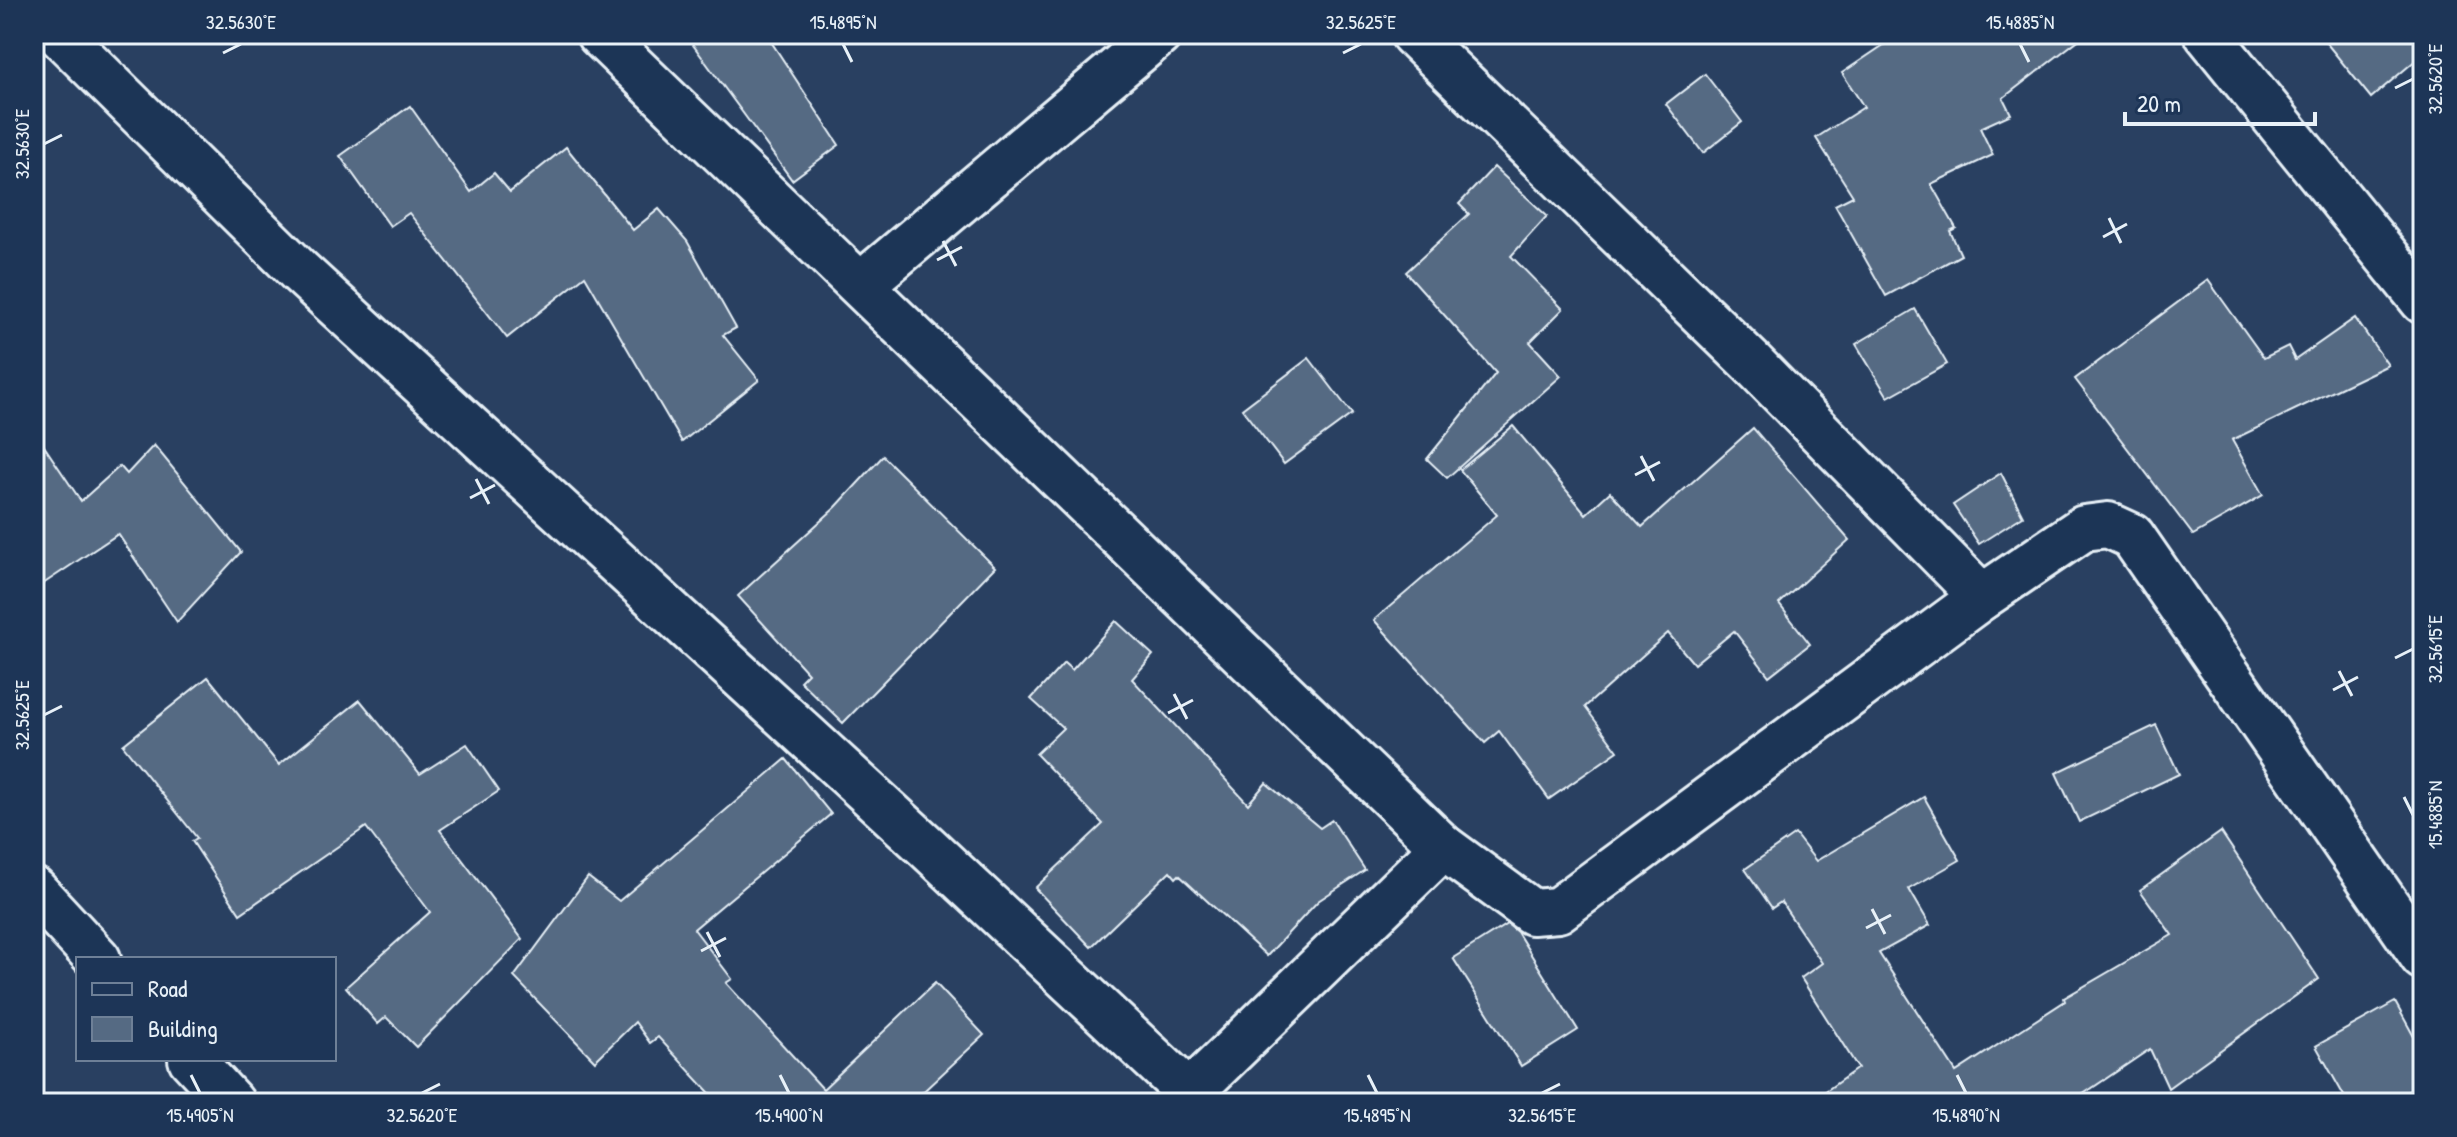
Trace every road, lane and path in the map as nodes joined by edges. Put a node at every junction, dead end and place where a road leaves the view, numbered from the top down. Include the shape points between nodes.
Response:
1 (59, 34) edge
2 (599, 34) edge
3 (1159, 34) edge
4 (1413, 34) edge
5 (2207, 34) edge
6 (862, 284) junction
7 (2423, 301) edge
8 (1982, 597) junction
9 (1443, 847) junction
10 (34, 890) edge
11 (96, 957) edge
12 (2423, 957) edge
13 (193, 1061) edge
14 (1190, 1100) edge
15 (232, 1103) edge

1 - 14 street via 299,271
2 - 6 street
3 - 6 street
4 - 8 street via 1751,362
5 - 7 street
6 - 9 street
8 - 9 street via 1558,910 1532,912
8 - 12 street via 2084,528 2108,525 2132,536
9 - 14 street
10 - 11 street
13 - 15 street

